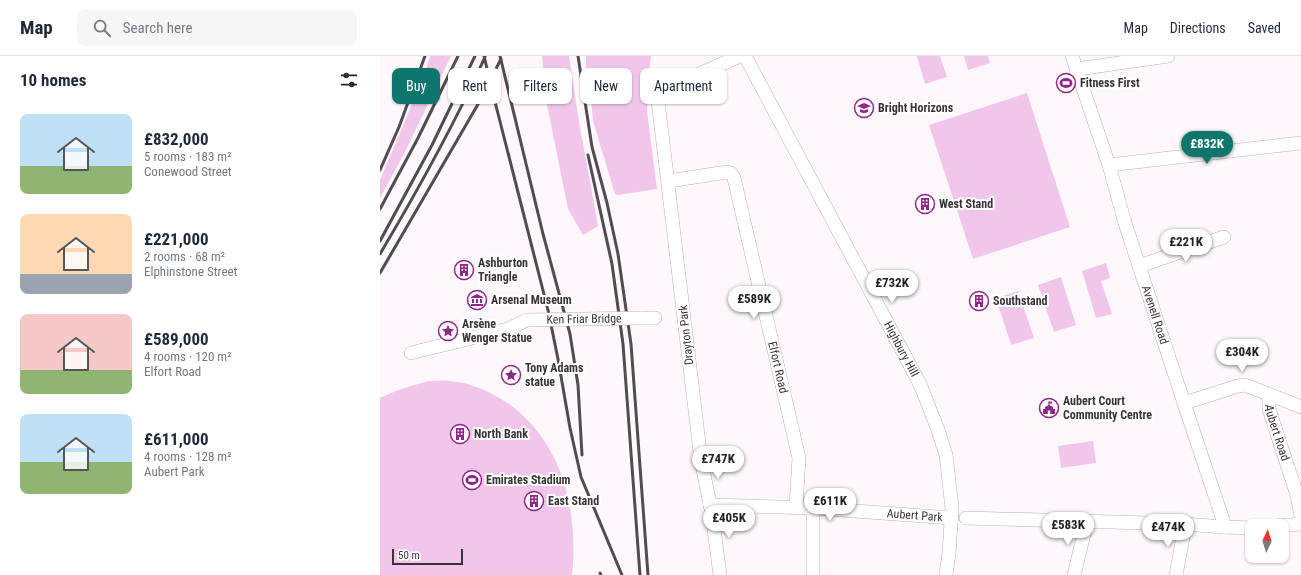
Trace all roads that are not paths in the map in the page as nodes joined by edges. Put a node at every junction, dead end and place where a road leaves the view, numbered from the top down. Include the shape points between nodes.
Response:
1 (740, 56) edge
2 (745, 56) edge
3 (1072, 56) edge
4 (1168, 56) edge
5 (1076, 71) junction
6 (1301, 143) edge
7 (1109, 165) junction
8 (669, 181) junction
9 (1224, 237) dead end
10 (1139, 266) junction
11 (655, 318) dead end
12 (410, 353) dead end
13 (1270, 396) junction
14 (1184, 403) junction
15 (1301, 407) edge
16 (710, 505) junction
17 (796, 508) junction
18 (813, 508) junction
19 (1301, 516) edge
20 (952, 518) junction
21 (966, 518) dead end
22 (1087, 522) junction
23 (1184, 524) junction
24 (1301, 524) edge
25 (1289, 525) edge
26 (1224, 528) junction
27 (1245, 528) edge
28 (720, 575) edge
29 (814, 575) edge
30 (946, 575) edge
31 (1074, 575) edge
32 (1176, 575) edge

1 - 8 street, Drayton Park via 665,89 660,94 659,111
2 - 20 street, Highbury Hill via 920,384 946,454
3 - 5 street, Avenell Road
4 - 5 street
5 - 7 street, Avenell Road
6 - 7 street
7 - 10 street, Avenell Road
8 - 16 street, Drayton Park via 701,460
8 - 17 street, Elfort Road via 727,172 734,178 798,458
9 - 10 street
10 - 14 street, Avenell Road
11 - 12 street, Ken Friar Bridge, bridge via 527,320 508,329
13 - 14 street via 1245,385
13 - 15 street
13 - 19 street, Aubert Road via 1269,409 1298,495
14 - 26 street, Avenell Road
16 - 17 street, Aubert Park
16 - 28 street, Drayton Park
17 - 18 street, Aubert Park
18 - 20 street, Aubert Park
18 - 29 street
20 - 30 street, Highbury Hill
21 - 22 street
22 - 23 street
22 - 31 street
23 - 26 street
23 - 32 street
24 - 25 street
26 - 27 street

